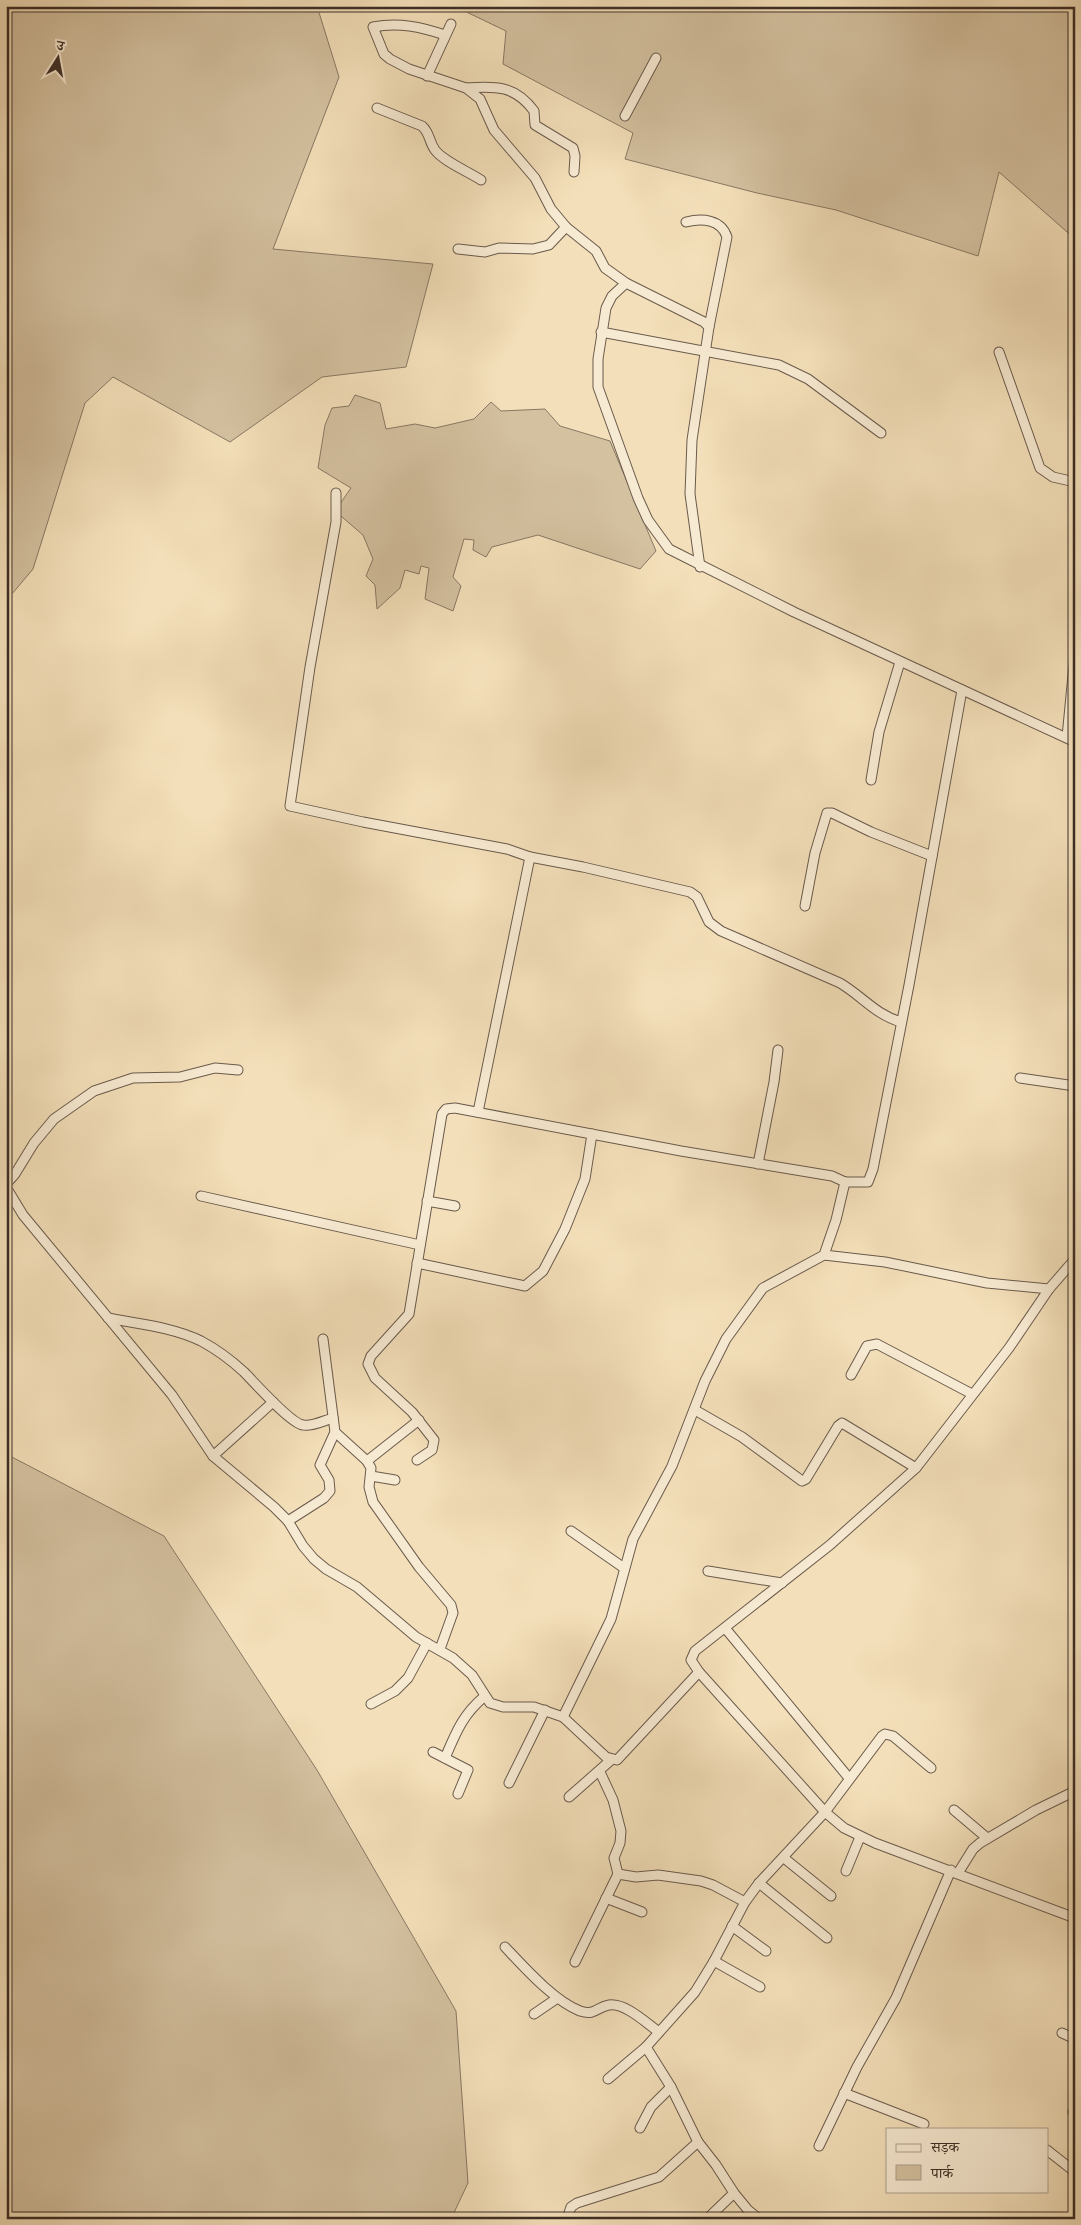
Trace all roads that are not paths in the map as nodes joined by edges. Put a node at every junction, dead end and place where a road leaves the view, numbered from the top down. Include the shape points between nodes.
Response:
1 (451, 24) dead end
2 (445, 35) junction
3 (656, 58) dead end
4 (427, 76) junction
5 (466, 88) junction
6 (377, 108) dead end
7 (625, 116) dead end
8 (574, 172) dead end
9 (481, 180) dead end
10 (686, 222) dead end
11 (566, 227) junction
12 (458, 249) dead end
13 (626, 283) junction
14 (710, 327) junction
15 (601, 332) junction
16 (707, 350) junction
17 (999, 352) dead end
18 (881, 433) dead end
19 (1075, 482) edge
20 (336, 493) dead end
21 (700, 567) junction
22 (1075, 654) edge
23 (900, 662) junction
24 (962, 690) junction
25 (1071, 740) edge
26 (871, 780) dead end
27 (932, 856) junction
28 (530, 857) junction
29 (805, 906) dead end
30 (901, 1022) junction
31 (778, 1050) dead end
32 (238, 1070) dead end
33 (1020, 1078) dead end
34 (1075, 1086) edge
35 (478, 1112) junction
36 (592, 1134) junction
37 (758, 1164) junction
38 (845, 1182) junction
39 (6, 1185) edge
40 (201, 1196) dead end
41 (427, 1201) junction
42 (455, 1206) dead end
43 (420, 1245) junction
44 (824, 1255) junction
45 (1075, 1259) edge
46 (418, 1263) junction
47 (1049, 1289) junction
48 (108, 1318) junction
49 (323, 1340) dead end
50 (851, 1375) dead end
51 (972, 1394) junction
52 (274, 1402) junction
53 (695, 1410) junction
54 (333, 1418) junction
55 (419, 1420) junction
56 (335, 1432) junction
57 (213, 1456) junction
58 (417, 1460) dead end
59 (367, 1461) junction
60 (916, 1468) junction
61 (371, 1476) junction
62 (395, 1480) dead end
63 (288, 1521) junction
64 (571, 1531) dead end
65 (624, 1568) junction
66 (708, 1571) dead end
67 (782, 1583) junction
68 (725, 1628) junction
69 (427, 1643) junction
70 (440, 1649) junction
71 (699, 1672) junction
72 (485, 1696) junction
73 (370, 1704) dead end
74 (545, 1710) junction
75 (563, 1717) junction
76 (432, 1752) dead end
77 (445, 1758) junction
78 (611, 1760) junction
79 (931, 1768) dead end
80 (600, 1772) junction
81 (849, 1778) junction
82 (509, 1783) dead end
83 (1075, 1791) edge
84 (458, 1794) dead end
85 (569, 1797) dead end
86 (954, 1810) dead end
87 (825, 1812) junction
88 (860, 1837) junction
89 (987, 1838) junction
90 (784, 1858) junction
91 (846, 1871) dead end
92 (954, 1872) junction
93 (618, 1874) junction
94 (759, 1883) junction
95 (831, 1896) dead end
96 (606, 1898) junction
97 (745, 1902) junction
98 (642, 1912) dead end
99 (1075, 1918) edge
100 (732, 1926) junction
101 (827, 1938) dead end
102 (505, 1946) dead end
103 (766, 1951) dead end
104 (714, 1961) junction
105 (575, 1962) dead end
106 (760, 1987) dead end
107 (556, 1999) junction
108 (534, 2014) dead end
109 (659, 2032) junction
110 (1062, 2033) dead end
111 (1075, 2039) edge
112 (646, 2047) junction
113 (608, 2079) dead end
114 (671, 2087) junction
115 (844, 2093) junction
116 (924, 2124) dead end
117 (640, 2128) dead end
118 (698, 2142) junction
119 (818, 2146) dead end
120 (1048, 2151) edge
121 (1075, 2172) edge
122 (734, 2193) junction
123 (567, 2219) edge
124 (707, 2219) edge
125 (760, 2219) edge

1 - 2 street
2 - 4 street
2 - 4 street via 398,24 373,27 384,54
3 - 7 street
4 - 5 street
5 - 8 street via 494,86 511,90 534,111 535,125 572,148
5 - 11 street via 483,102 498,136 535,178 550,210
6 - 9 street via 422,126 438,154
10 - 14 street via 707,220 722,228 727,237
11 - 12 street via 549,245 533,249 499,248 485,252
11 - 13 street via 592,246 605,268
13 - 14 street
13 - 15 street via 608,302
14 - 16 street
15 - 16 street
15 - 21 street via 598,387 638,498 648,520 669,550
16 - 18 street via 794,370
16 - 21 street via 692,440 690,494
17 - 19 street via 1040,468 1052,477
20 - 28 street via 336,522 290,806 507,849
21 - 23 street
22 - 25 street
23 - 24 street
23 - 26 street via 879,732
24 - 25 street
24 - 27 street
27 - 29 street via 827,813
27 - 30 street
28 - 30 street via 690,892 697,897 709,922 721,931 840,983 857,993 878,1013
28 - 35 street
30 - 38 street via 870,1180
31 - 37 street
32 - 39 street via 215,1068 180,1077 134,1078 94,1091 50,1124
33 - 34 street
35 - 36 street
35 - 41 street via 455,1108 446,1109 442,1114
36 - 37 street
36 - 46 street via 585,1179 565,1229 543,1270 525,1286
37 - 38 street via 840,1178
38 - 44 street
39 - 48 street via 23,1214
40 - 43 street
41 - 42 street
41 - 43 street
43 - 46 street
44 - 47 street
44 - 53 street via 763,1288 726,1339
45 - 47 street
46 - 55 street via 409,1314 371,1356 368,1364 375,1378
47 - 51 street
48 - 52 street via 184,1334 203,1342 243,1372
48 - 57 street via 172,1395
49 - 54 street
50 - 51 street via 867,1346 877,1344
51 - 60 street
52 - 54 street via 304,1425
52 - 57 street
53 - 60 street via 742,1437 802,1480 806,1479 842,1423
53 - 65 street via 672,1466 640,1524
54 - 56 street
55 - 58 street via 435,1443 432,1450
55 - 59 street
56 - 59 street
56 - 63 street via 320,1465 330,1480 330,1491
57 - 63 street
59 - 61 street
60 - 67 street
61 - 62 street
61 - 70 street via 369,1494 378,1510 418,1567 451,1605 453,1613
63 - 69 street via 314,1559 357,1587
64 - 65 street
65 - 75 street via 611,1619
66 - 67 street
67 - 68 street
68 - 71 street via 692,1656
68 - 81 street
69 - 70 street
69 - 73 street via 408,1678 395,1691
70 - 72 street via 472,1675
71 - 78 street via 621,1758
71 - 87 street
72 - 74 street via 496,1706 524,1705
72 - 77 street via 466,1714
74 - 75 street
74 - 82 street
75 - 78 street
76 - 77 street
77 - 84 street via 468,1770
78 - 80 street
79 - 81 street via 898,1740 885,1734
80 - 85 street
80 - 93 street via 613,1800 620,1831 620,1843 614,1858
81 - 87 street
83 - 89 street
86 - 89 street
87 - 88 street
87 - 90 street
88 - 91 street
88 - 92 street
89 - 92 street
90 - 94 street
90 - 95 street
92 - 99 street
92 - 115 street via 896,1998
93 - 96 street
93 - 97 street via 701,1881
94 - 97 street
94 - 101 street
96 - 98 street
96 - 105 street
97 - 100 street
100 - 103 street
100 - 104 street
102 - 107 street
104 - 106 street
104 - 109 street via 695,1992
107 - 108 street
107 - 109 street via 595,2013 609,2005 616,2006
109 - 112 street
110 - 111 street
112 - 113 street
112 - 114 street
114 - 117 street via 651,2107
114 - 118 street
115 - 116 street
115 - 119 street
118 - 122 street
118 - 123 street via 659,2176 577,2202 570,2207
120 - 121 street
122 - 124 street
122 - 125 street

